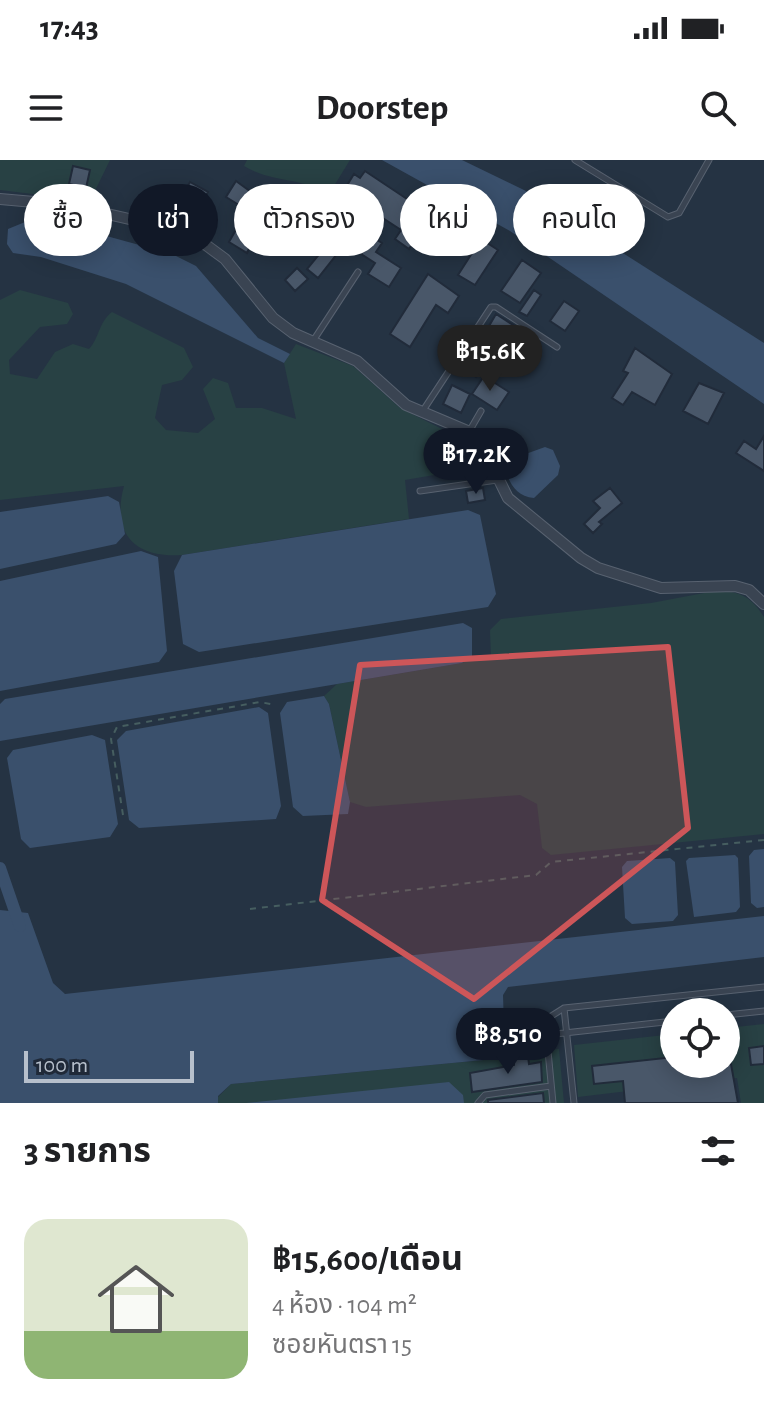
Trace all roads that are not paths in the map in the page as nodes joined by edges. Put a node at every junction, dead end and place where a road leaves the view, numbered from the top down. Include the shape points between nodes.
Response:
1 (575, 160) edge
2 (709, 160) edge
3 (0, 199) edge
4 (358, 272) dead end
5 (312, 342) junction
6 (557, 347) dead end
7 (481, 411) dead end
8 (421, 413) junction
9 (470, 430) junction
10 (498, 480) junction
11 (420, 491) dead end
12 (764, 604) edge
13 (764, 987) edge
14 (564, 1008) junction
15 (764, 1011) edge
16 (740, 1014) edge
17 (660, 1023) edge
18 (567, 1033) junction
19 (546, 1035) junction
20 (551, 1086) junction
21 (478, 1103) edge
22 (553, 1103) edge
23 (574, 1103) edge

1 - 2 lane via 668,217 679,213
3 - 5 street via 68,205 191,237 225,259 273,318
4 - 5 lane
5 - 8 street via 357,361
6 - 8 lane via 491,307
7 - 9 lane
8 - 9 street
9 - 10 street via 487,449
10 - 11 lane
10 - 12 street via 508,498 598,568 670,589 735,586
13 - 14 lane
14 - 18 lane
14 - 19 lane via 545,1020
15 - 16 lane
17 - 18 lane
18 - 19 lane
18 - 23 lane
19 - 20 lane
20 - 21 lane via 485,1095
20 - 22 lane

